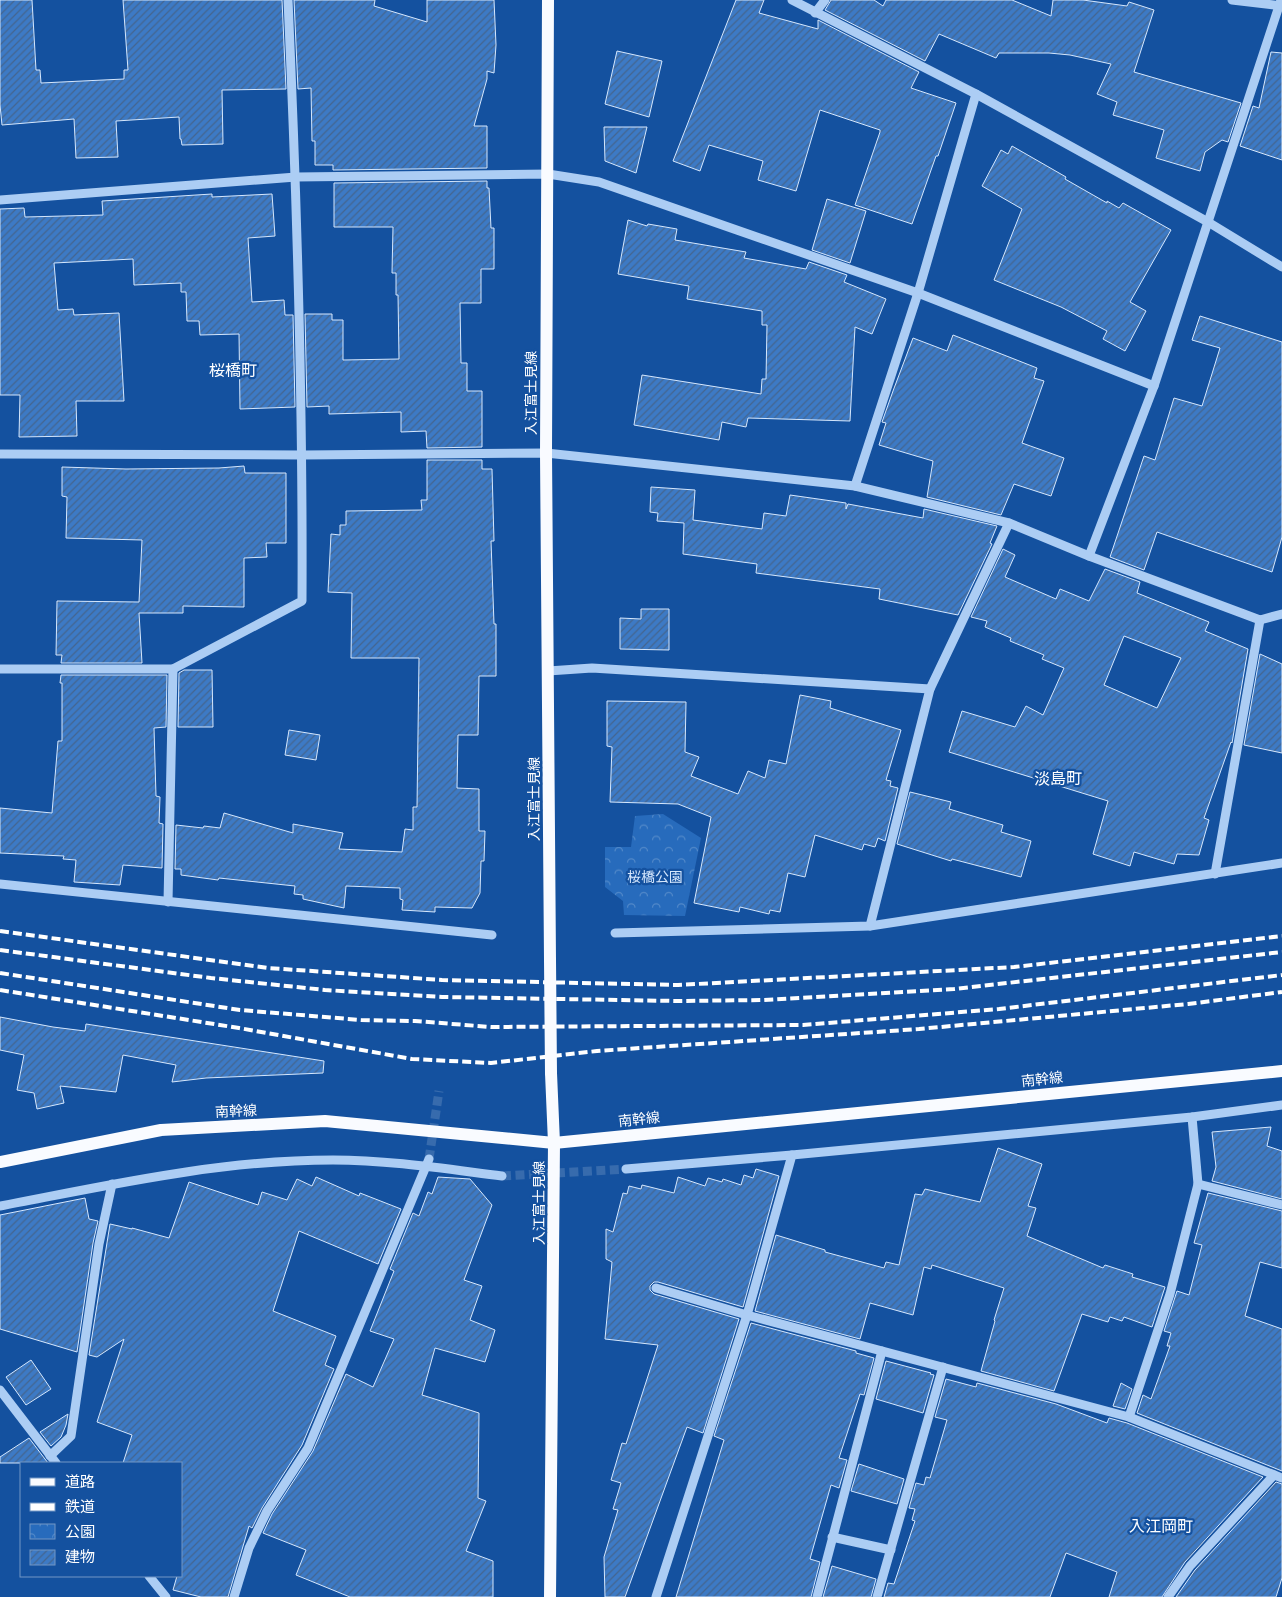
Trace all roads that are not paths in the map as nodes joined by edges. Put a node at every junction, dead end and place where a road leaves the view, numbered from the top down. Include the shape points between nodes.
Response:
1 (288, 0) edge
2 (548, 0) edge
3 (792, 0) edge
4 (825, 0) edge
5 (1232, 0) edge
6 (1281, 4) edge
7 (815, 13) junction
8 (976, 94) junction
9 (548, 174) junction
10 (296, 177) junction
11 (0, 200) edge
12 (1208, 222) junction
13 (1282, 267) edge
14 (918, 293) junction
15 (1154, 386) junction
16 (546, 453) junction
17 (0, 454) edge
18 (303, 455) junction
19 (855, 486) junction
20 (1009, 523) junction
21 (1089, 556) junction
22 (1282, 614) edge
23 (1260, 620) junction
24 (0, 669) edge
25 (174, 669) junction
26 (548, 671) junction
27 (930, 689) junction
28 (1282, 863) edge
29 (1214, 874) junction
30 (0, 884) edge
31 (168, 902) junction
32 (870, 926) junction
33 (615, 933) dead end
34 (492, 936) dead end
35 (1282, 1071) edge
36 (1282, 1105) edge
37 (1192, 1117) junction
38 (554, 1143) junction
39 (792, 1155) junction
40 (0, 1162) edge
41 (427, 1162) junction
42 (626, 1169) tunnel mouth
43 (502, 1176) tunnel mouth
44 (112, 1184) junction
45 (1198, 1184) junction
46 (1282, 1205) edge
47 (0, 1206) edge
48 (656, 1288) dead end
49 (747, 1315) junction
50 (882, 1351) junction
51 (943, 1367) junction
52 (0, 1390) edge
53 (1129, 1417) junction
54 (53, 1460) edge
55 (1278, 1476) edge
56 (832, 1537) junction
57 (890, 1550) junction
58 (149, 1577) edge
59 (166, 1597) edge
60 (234, 1597) edge
61 (550, 1597) edge
62 (656, 1597) edge
63 (816, 1597) edge
64 (877, 1597) edge
65 (1168, 1597) edge

1 - 10 street
2 - 9 main road, 入江富士見線
3 - 7 street
4 - 7 street
5 - 6 street
6 - 12 street
7 - 8 street
8 - 12 street
8 - 14 street
9 - 10 street
9 - 14 street via 599,182
9 - 16 main road, 入江富士見線
10 - 11 street
10 - 18 street
12 - 13 street
12 - 15 street
14 - 15 street
14 - 19 street
15 - 21 street
16 - 18 street
16 - 19 street
16 - 26 main road, 入江富士見線
17 - 18 street
18 - 25 street via 302,601
19 - 20 street
20 - 21 street
20 - 27 street
21 - 23 street
22 - 23 street
23 - 29 street
24 - 25 street
25 - 31 street
26 - 27 street via 592,668
26 - 38 main road, 入江富士見線, bridge
27 - 32 street
28 - 29 street
29 - 32 street
30 - 31 street
31 - 34 street
32 - 33 street
35 - 38 main road, 南幹線
36 - 37 street
37 - 39 street
37 - 45 street
38 - 40 main road, 南幹線 via 325,1122 161,1130
38 - 61 main road, 入江富士見線
39 - 42 street
39 - 49 street
41 - 43 street
41 - 44 street via 333,1160 236,1164
41 - 60 street via 308,1448 267,1511 249,1548
44 - 47 street
44 - 54 street via 98,1244 71,1436
45 - 46 street
45 - 53 street via 1170,1294
48 - 49 street
49 - 50 street
49 - 62 street
50 - 51 street
50 - 56 street
51 - 53 street
51 - 57 street
52 - 54 street
53 - 55 street
55 - 65 street via 1190,1566
56 - 57 street
56 - 63 street
57 - 64 street
58 - 59 street

